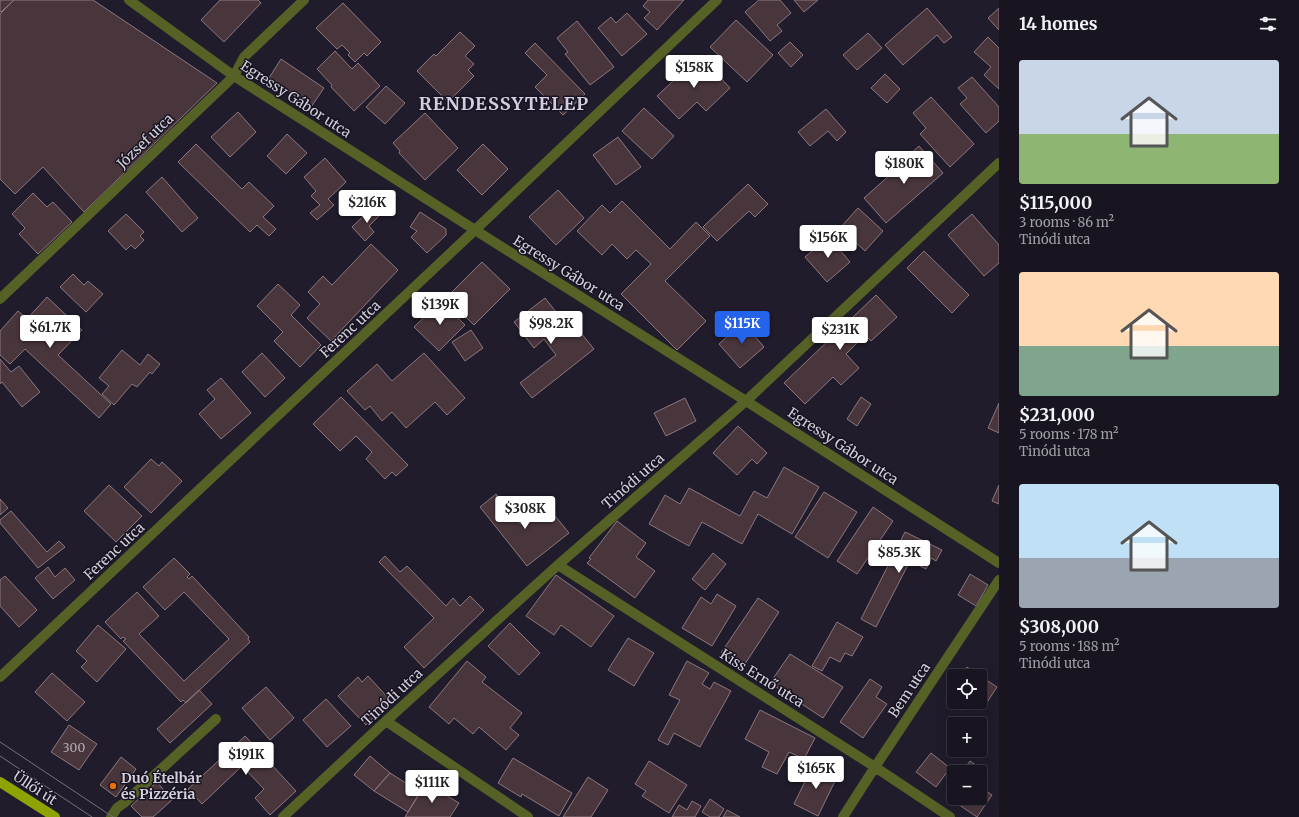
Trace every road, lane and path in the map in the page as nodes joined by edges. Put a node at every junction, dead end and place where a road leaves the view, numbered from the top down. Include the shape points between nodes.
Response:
1 (129, 0) edge
2 (304, 0) edge
3 (717, 0) edge
4 (234, 76) junction
5 (999, 163) edge
6 (475, 230) junction
7 (0, 299) edge
8 (746, 401) junction
9 (999, 563) edge
10 (558, 565) junction
11 (999, 580) edge
12 (0, 677) edge
13 (216, 719) dead end
14 (386, 721) junction
15 (875, 767) junction
16 (0, 782) edge
17 (55, 817) edge
18 (111, 817) edge
19 (283, 817) edge
20 (528, 817) edge
21 (843, 817) edge
22 (950, 817) edge

1 - 4 street, Egressy Gábor utca
2 - 4 street, József utca via 244,57
3 - 6 street, Ferenc utca
4 - 6 street, Egressy Gábor utca
4 - 7 street, József utca
5 - 8 street, Tinódi utca
6 - 8 street, Egressy Gábor utca
6 - 12 street, Ferenc utca
8 - 9 street, Egressy Gábor utca
8 - 10 street, Tinódi utca
10 - 14 street, Tinódi utca
10 - 15 street, Kiss Ernő utca
11 - 15 street, Bem utca
13 - 18 street via 117,808
14 - 19 street, Tinódi utca
14 - 20 street
15 - 21 street, Bem utca
15 - 22 street, Kiss Ernő utca
16 - 17 main road, Üllői út

